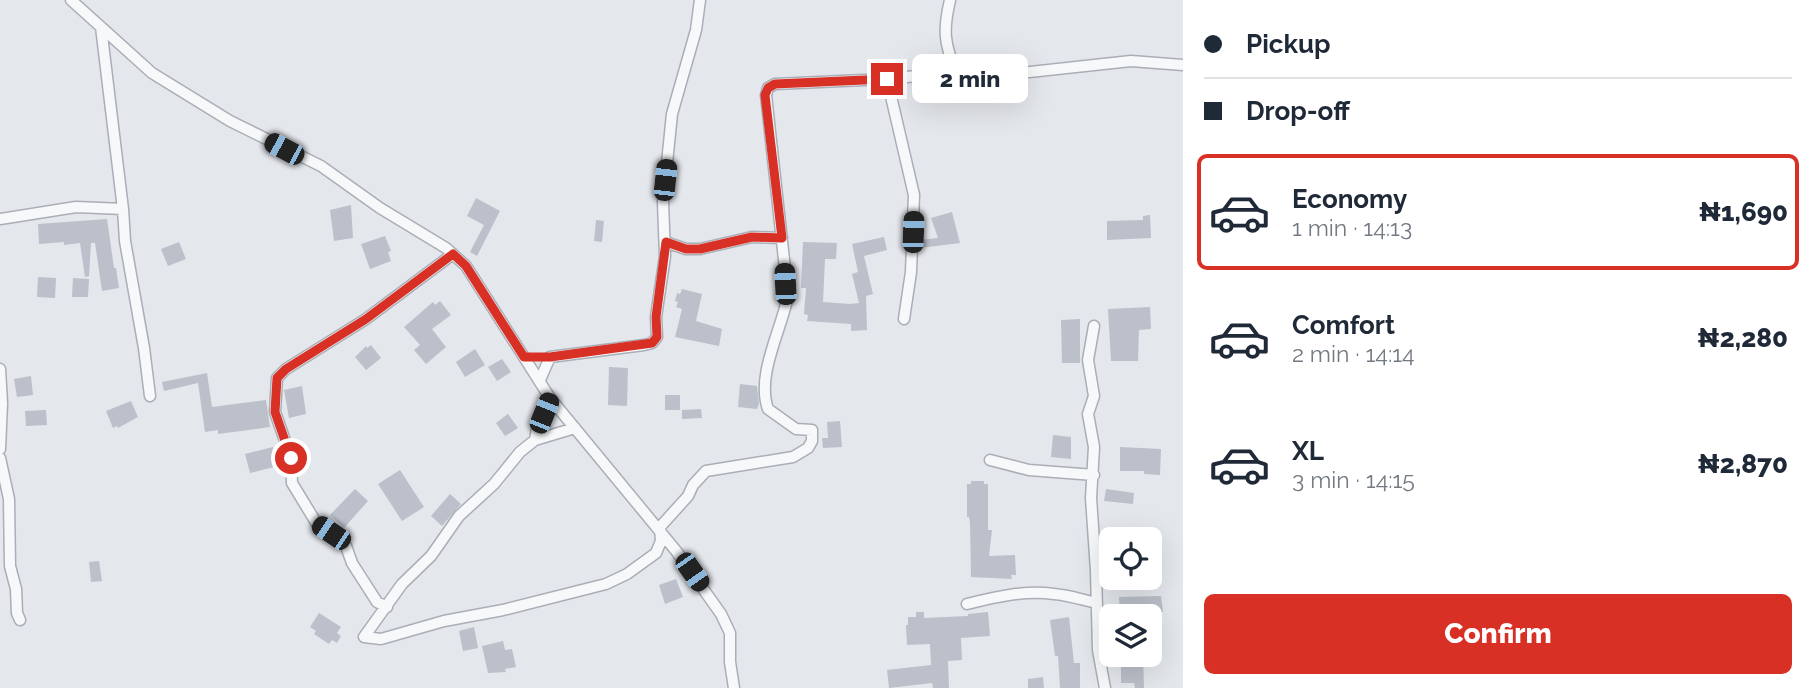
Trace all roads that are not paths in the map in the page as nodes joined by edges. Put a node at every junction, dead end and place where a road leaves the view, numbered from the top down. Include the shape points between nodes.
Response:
1 (71, 0) edge
2 (700, 0) edge
3 (950, 0) edge
4 (101, 27) junction
5 (1183, 65) edge
6 (956, 72) junction
7 (887, 79) junction
8 (123, 209) junction
9 (0, 219) edge
10 (782, 238) junction
11 (666, 242) junction
12 (453, 254) junction
13 (904, 319) dead end
14 (1094, 326) dead end
15 (524, 357) junction
16 (550, 357) junction
17 (0, 369) edge
18 (540, 380) junction
19 (150, 396) dead end
20 (550, 398) junction
21 (575, 428) junction
22 (535, 440) junction
23 (0, 449) edge
24 (0, 458) edge
25 (990, 460) dead end
26 (1094, 475) junction
27 (660, 532) junction
28 (5, 553) edge
29 (1097, 603) junction
30 (967, 604) dead end
31 (387, 607) junction
32 (20, 620) dead end
33 (734, 688) edge
34 (1105, 688) edge

1 - 4 street
2 - 11 street via 672,114 663,202
3 - 6 street via 944,25 946,49
4 - 8 street
4 - 12 street via 152,73 230,121 321,166
5 - 6 street via 1131,61 974,78
6 - 7 street
7 - 10 street via 768,88 765,95
7 - 13 street via 914,195
8 - 9 street via 76,207
8 - 19 street
10 - 11 street via 752,237 700,249
10 - 27 street via 788,296 772,346 764,388 766,405 796,429 813,430 812,440 793,457 705,471
11 - 16 street via 657,337 652,343
12 - 15 street via 466,266
12 - 31 street via 408,290 277,378 275,412 291,458 292,483 317,524 346,547 377,603
14 - 26 street via 1088,360 1094,396 1088,414
15 - 16 street
15 - 18 street
16 - 18 street
17 - 23 street
18 - 20 street
20 - 21 street
20 - 22 street
21 - 22 street
21 - 27 street
22 - 31 street via 459,516
24 - 28 street via 9,499
25 - 26 street via 1029,470
26 - 29 street via 1091,498
27 - 31 street via 656,553 606,584 381,639 364,637
27 - 33 street via 721,614 730,633
28 - 32 street
29 - 30 street via 1030,593
29 - 34 street

